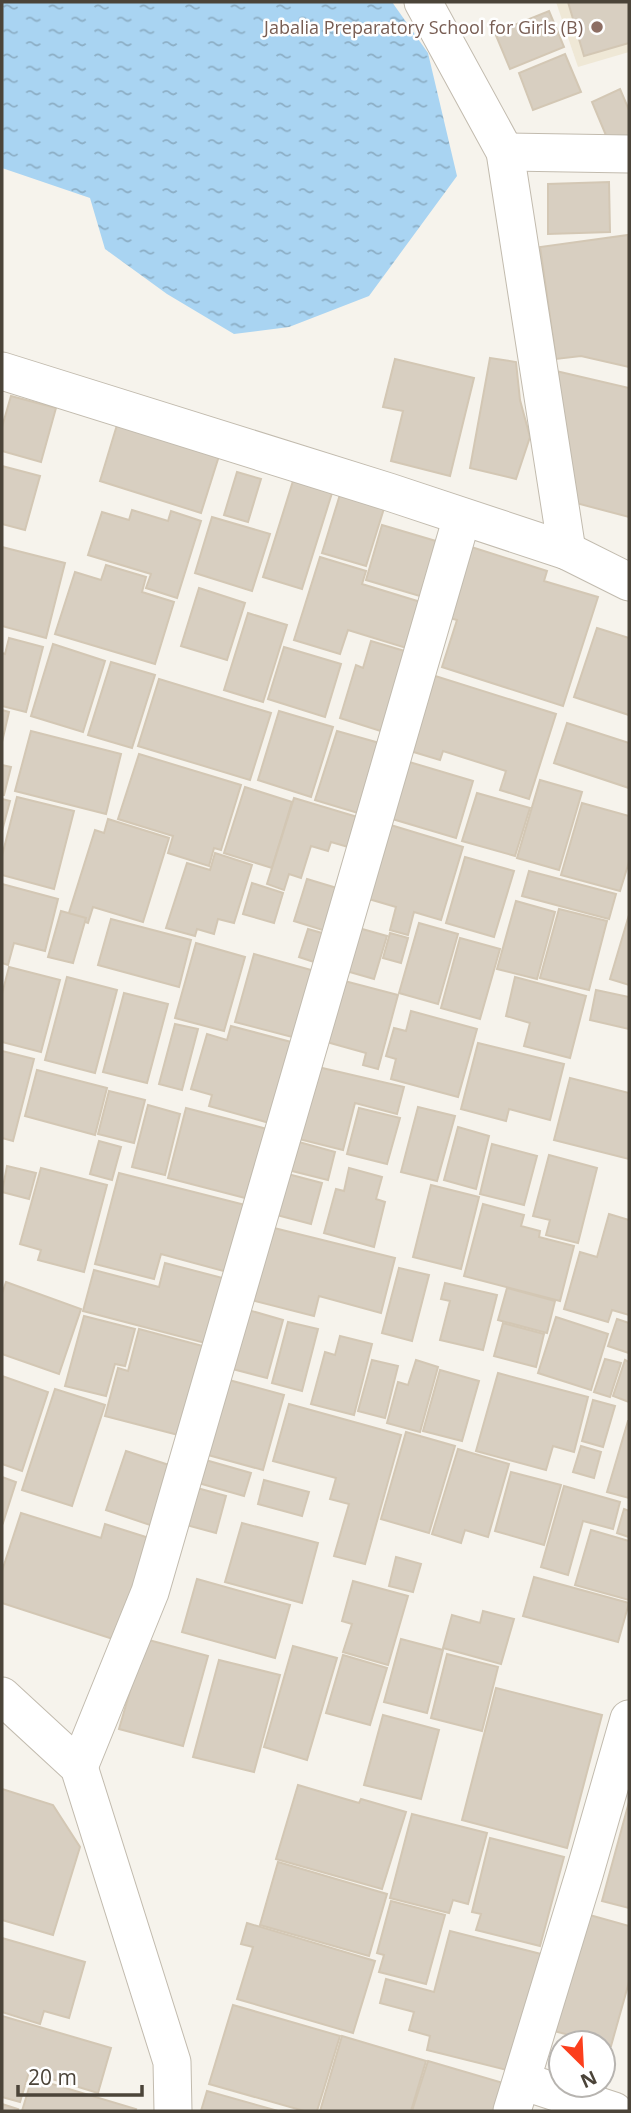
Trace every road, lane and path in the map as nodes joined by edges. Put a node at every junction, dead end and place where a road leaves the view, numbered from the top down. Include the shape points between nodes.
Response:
1 (423, 2) edge
2 (505, 152) junction
3 (629, 154) edge
4 (2, 371) edge
5 (462, 517) junction
6 (567, 551) junction
7 (629, 582) edge
8 (2, 1696) edge
9 (629, 1719) edge
10 (79, 1767) junction
11 (517, 2096) edge
12 (173, 2111) edge
13 (614, 2111) edge

1 - 2 street
2 - 3 street
2 - 6 street
4 - 5 street
5 - 6 street
5 - 10 street via 150,1592
6 - 7 street
8 - 10 street
9 - 11 street
10 - 12 street via 172,2062
11 - 13 street

